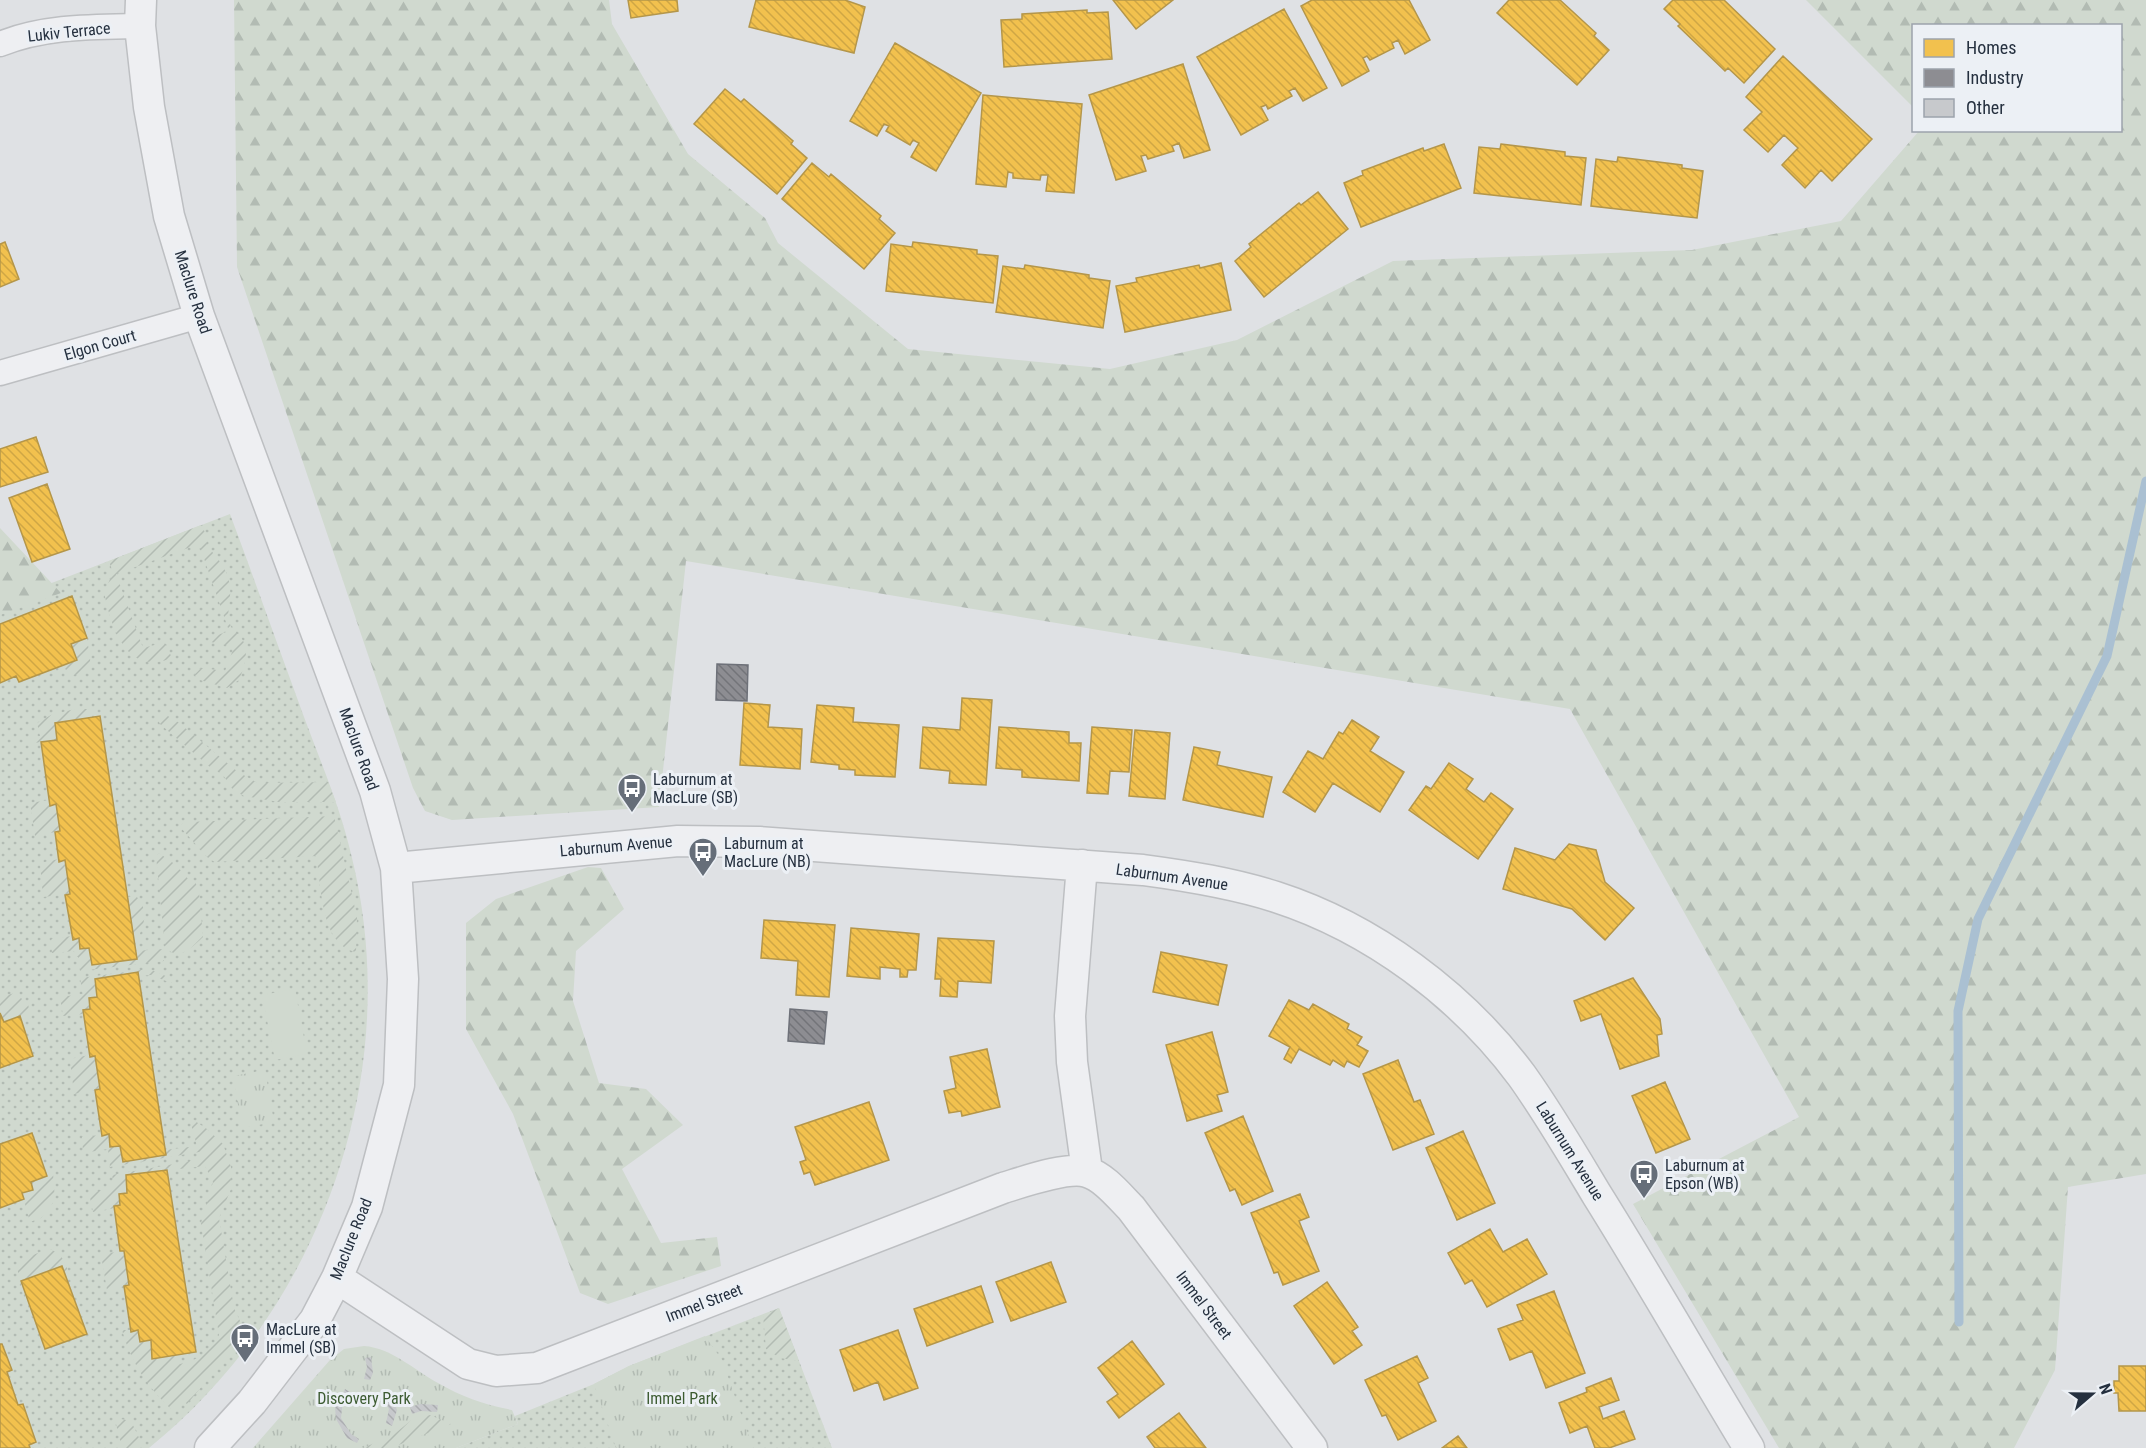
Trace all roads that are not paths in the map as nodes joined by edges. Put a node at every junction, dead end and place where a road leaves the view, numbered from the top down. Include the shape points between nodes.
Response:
1 (141, 13) edge
2 (0, 45) edge
3 (200, 316) junction
4 (0, 373) edge
5 (1082, 865) junction
6 (396, 868) junction
7 (1087, 1171) junction
8 (337, 1278) junction
9 (210, 1448) edge
10 (1312, 1448) edge
11 (1749, 1448) edge

1 - 2 street, Lukiv Terrace via 84,27 25,34
1 - 3 street, Maclure Road via 149,108 169,216
3 - 4 street, Elgon Court
3 - 6 street, Maclure Road via 375,791
5 - 6 street, Laburnum Avenue via 759,842 678,841
5 - 7 street via 1070,1016 1072,1062
5 - 11 street, Laburnum Avenue via 1204,878 1277,897 1368,940 1449,998 1495,1045 1543,1107
6 - 8 street, Maclure Road via 403,979 399,1085 367,1207
7 - 8 street, Immel Street via 1056,1173 1003,1188 537,1368 496,1371 468,1364
7 - 10 street, Immel Street via 1112,1188 1131,1208
8 - 9 street, Maclure Road via 315,1320 252,1402

